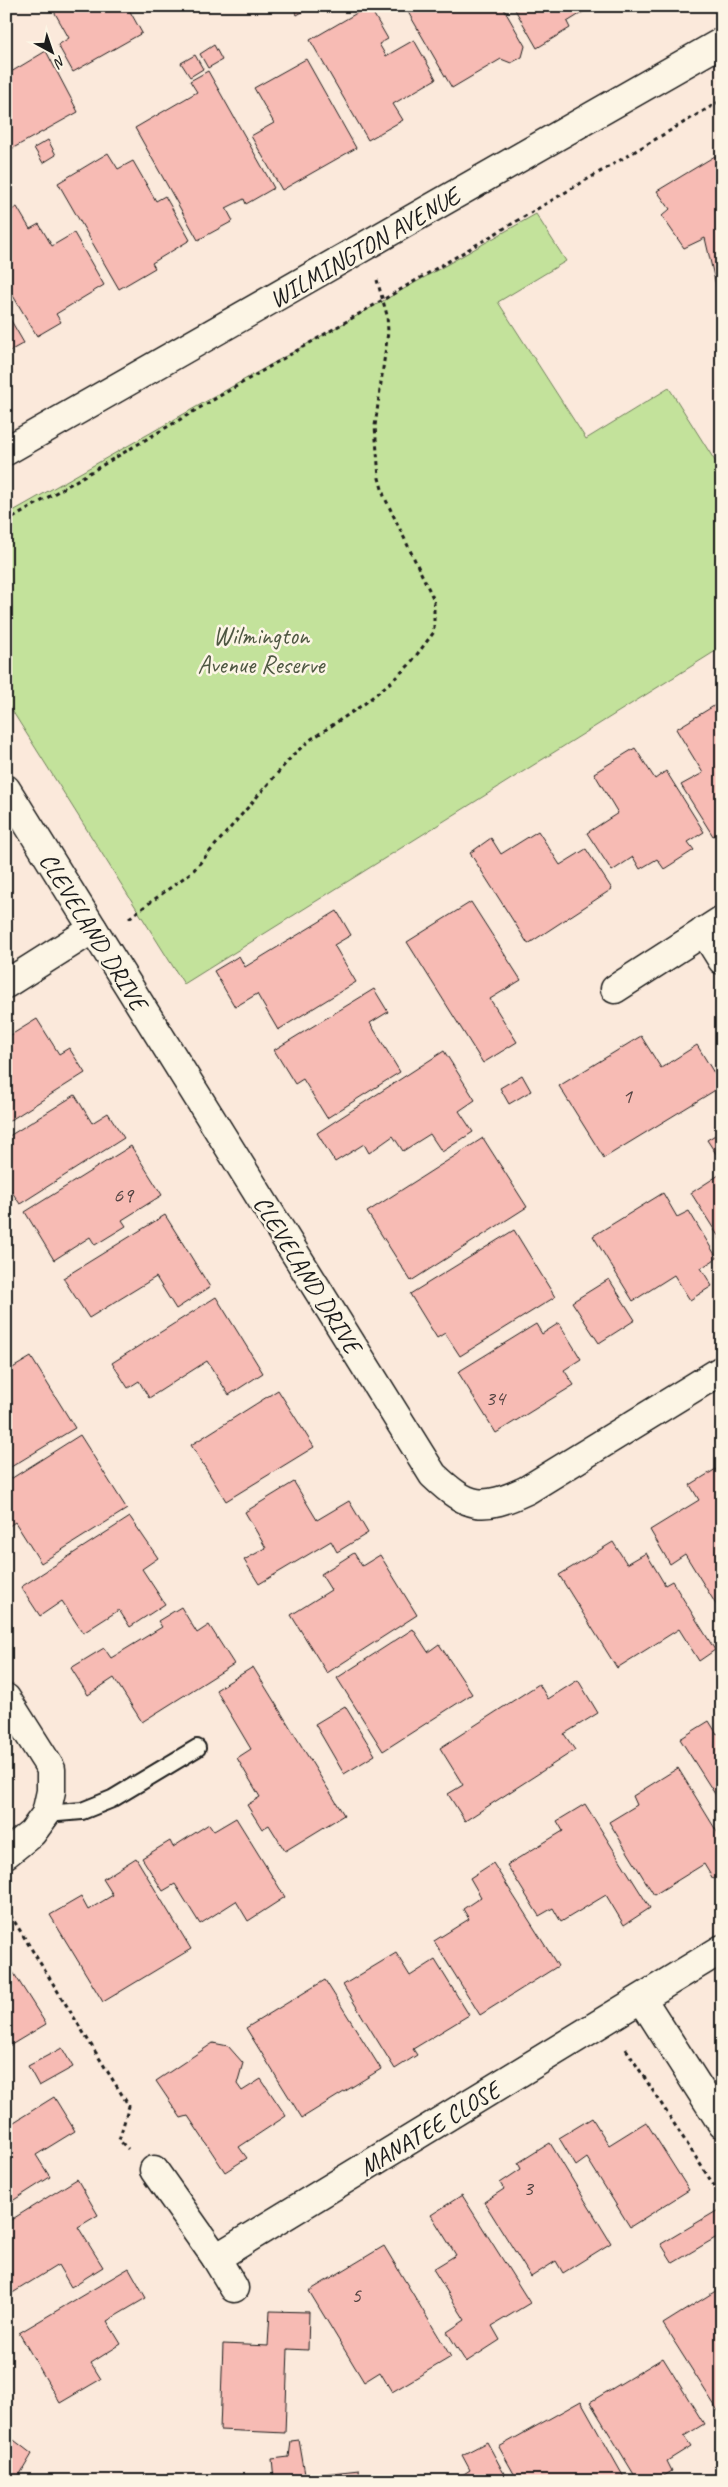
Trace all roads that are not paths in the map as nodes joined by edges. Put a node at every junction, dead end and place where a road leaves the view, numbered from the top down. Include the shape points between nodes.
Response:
1 (722, 42) edge
2 (6, 451) edge
3 (6, 789) edge
4 (713, 926) edge
5 (97, 934) junction
6 (722, 960) edge
7 (6, 984) edge
8 (615, 989) dead end
9 (722, 1370) edge
10 (6, 1698) edge
11 (197, 1748) dead end
12 (46, 1814) junction
13 (6, 1854) edge
14 (722, 1949) edge
15 (642, 1999) junction
16 (722, 2124) edge
17 (154, 2170) road end
18 (216, 2258) junction
19 (234, 2288) dead end

1 - 2 street, WILMINGTON AVENUE
3 - 5 street, CLEVELAND DRIVE
4 - 6 street
4 - 8 street
5 - 7 street
5 - 9 street, CLEVELAND DRIVE via 433,1475 451,1492 480,1504 506,1500
10 - 12 street via 51,1769
11 - 12 lane via 112,1799 82,1810
12 - 13 street via 32,1832
14 - 15 street, MANATEE CLOSE
15 - 16 street
15 - 18 street, MANATEE CLOSE
17 - 18 street
18 - 19 street

